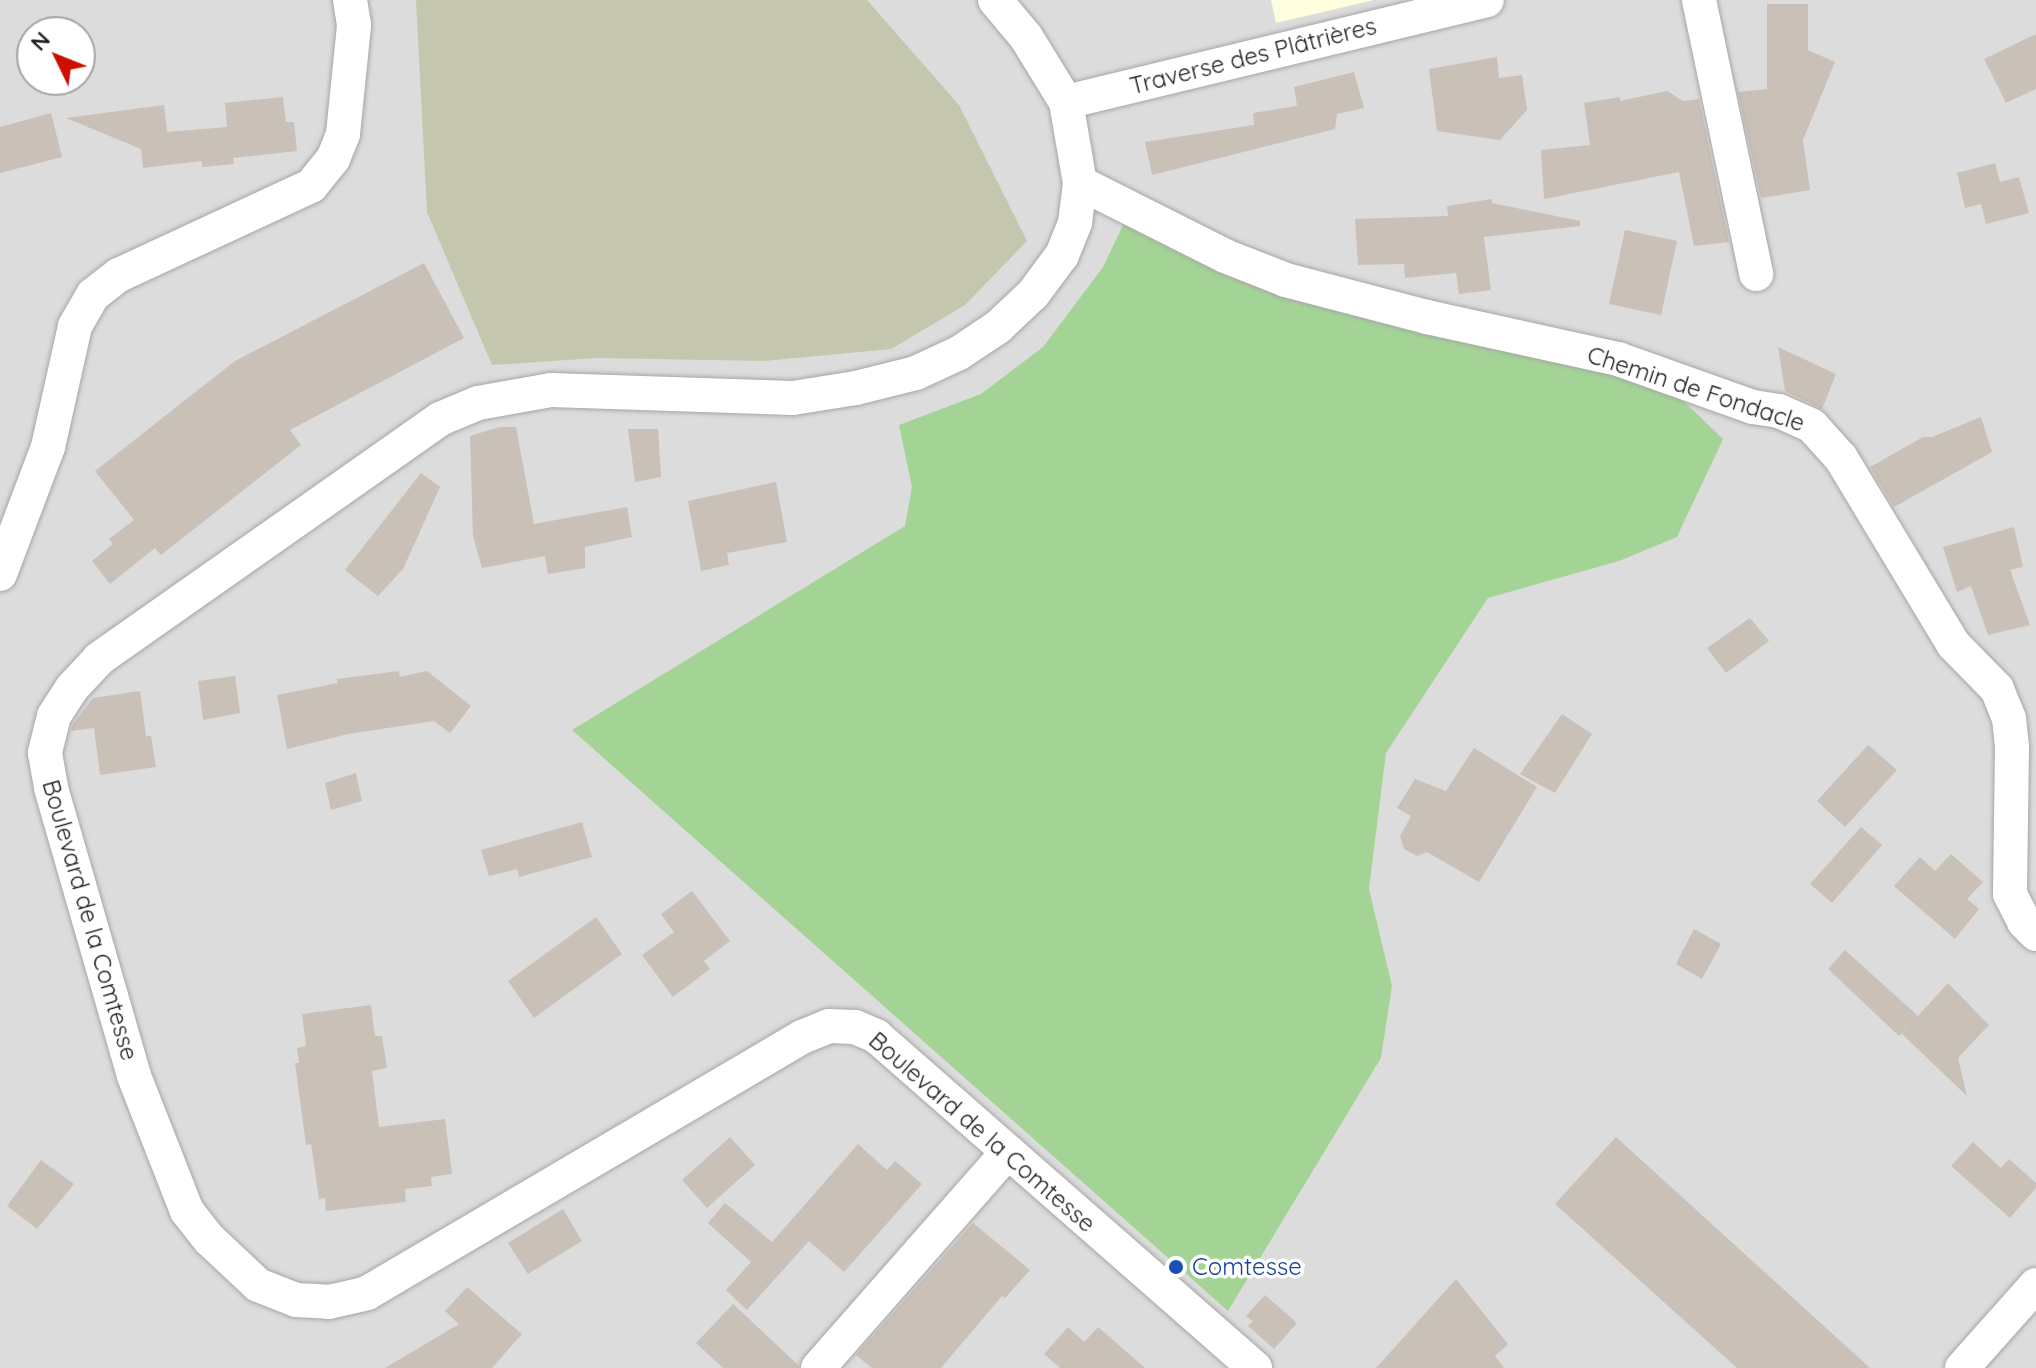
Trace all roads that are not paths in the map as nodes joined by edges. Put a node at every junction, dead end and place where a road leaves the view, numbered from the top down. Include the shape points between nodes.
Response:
1 (350, 0) edge
2 (995, 0) edge
3 (1487, 0) edge
4 (1699, 0) edge
5 (1066, 102) junction
6 (1080, 183) junction
7 (1756, 274) dead end
8 (0, 574) edge
9 (2036, 934) edge
10 (1008, 1152) junction
11 (2036, 1285) edge
12 (818, 1368) edge
13 (1255, 1368) edge
14 (1962, 1368) edge

1 - 8 street via 354,25 343,134 333,159 311,186 119,275 93,295 75,326 48,447
2 - 5 street, Boulevard de la Comtesse via 1026,37
3 - 5 street, Traverse des Plâtrières
4 - 7 street
5 - 6 street, Boulevard de la Comtesse
6 - 9 street, Chemin de Fondacle via 1225,256 1286,280 1618,359 1812,426 1841,458 1953,644 1997,689 2009,718 2012,748 2010,894
6 - 10 street, Boulevard de la Comtesse via 1075,223 1062,255 1033,294 972,345 916,373 793,398 551,390 478,403 440,419 99,659 54,716 45,753 134,1076 187,1211 258,1285 296,1300 329,1302 367,1293 829,1026 855,1027 876,1036
10 - 12 street
10 - 13 street, Boulevard de la Comtesse
11 - 14 street

